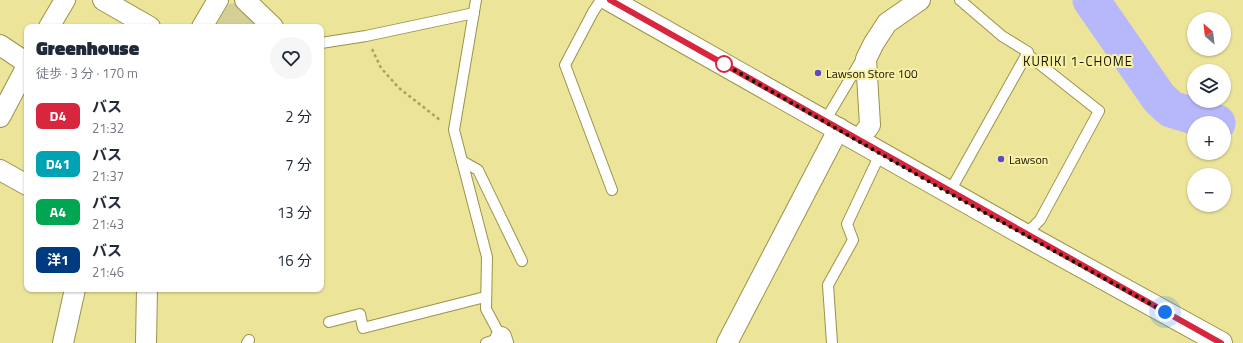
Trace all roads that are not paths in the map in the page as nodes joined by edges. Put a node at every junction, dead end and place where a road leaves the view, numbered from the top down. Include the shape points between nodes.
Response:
1 (65, 0) edge
2 (103, 0) edge
3 (218, 0) edge
4 (245, 0) edge
5 (476, 0) edge
6 (601, 0) edge
7 (610, 0) edge
8 (920, 0) edge
9 (960, 0) edge
10 (474, 13) junction
11 (51, 24) edge
12 (145, 24) edge
13 (204, 24) edge
14 (270, 24) edge
15 (324, 43) edge
16 (0, 46) edge
17 (1027, 54) junction
18 (866, 59) junction
19 (24, 61) edge
20 (24, 72) edge
21 (0, 117) edge
22 (832, 124) junction
23 (859, 140) junction
24 (881, 152) junction
25 (462, 161) junction
26 (0, 170) edge
27 (24, 183) edge
28 (612, 190) dead end
29 (949, 193) junction
30 (1025, 235) junction
31 (522, 261) dead end
32 (73, 292) edge
33 (147, 292) edge
34 (485, 297) junction
35 (329, 322) dead end
36 (498, 340) edge
37 (63, 343) edge
38 (146, 343) edge
39 (727, 343) edge
40 (832, 343) edge
41 (1221, 343) edge

1 - 11 street
2 - 12 street
3 - 13 street
4 - 14 street
5 - 10 lane
6 - 28 lane via 566,65
7 - 22 main road
8 - 18 street via 887,23
9 - 17 lane via 1002,36 1028,52
10 - 15 lane
10 - 25 lane via 454,130
16 - 19 street
17 - 29 lane
17 - 30 lane via 1099,111 1040,220
18 - 22 lane via 860,62
18 - 23 street via 870,125
20 - 21 street
22 - 23 main road
22 - 39 street
23 - 24 main road
24 - 29 main road
24 - 40 lane via 847,224 853,240 828,285
25 - 31 lane via 478,170
25 - 34 lane via 487,257
26 - 27 street
29 - 30 main road
30 - 41 main road
32 - 37 street
33 - 38 street
34 - 35 lane via 363,328 360,314
34 - 36 lane via 486,309

